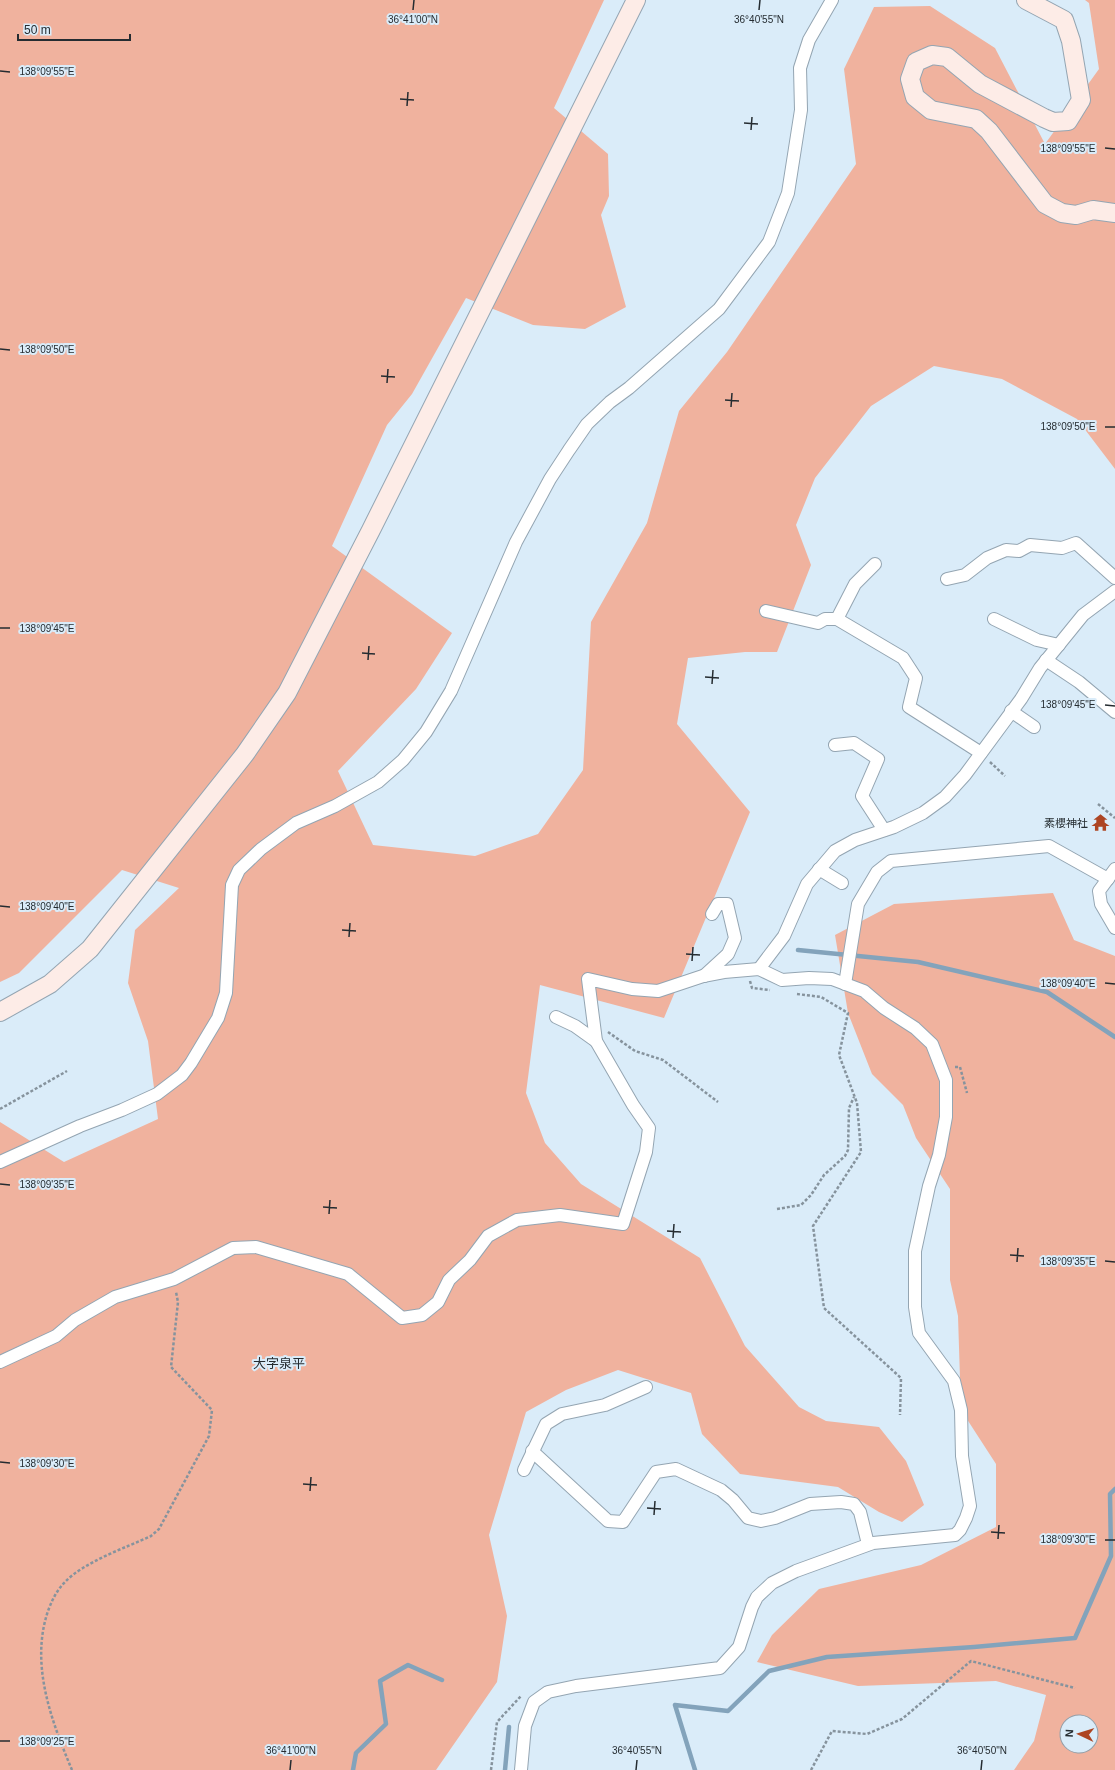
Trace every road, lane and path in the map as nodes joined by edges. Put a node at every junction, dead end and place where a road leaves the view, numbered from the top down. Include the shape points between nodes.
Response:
1 (636, 0) edge
2 (832, 0) edge
3 (1026, 0) edge
4 (1115, 213) edge
5 (1058, 547) junction
6 (1048, 557) dead end
7 (875, 564) dead end
8 (1115, 578) edge
9 (947, 579) dead end
10 (1115, 591) edge
11 (766, 611) dead end
12 (837, 619) junction
13 (994, 619) dead end
14 (1059, 645) junction
15 (1046, 660) junction
16 (1011, 712) junction
17 (1115, 712) edge
18 (1034, 727) dead end
19 (835, 745) dead end
20 (981, 753) junction
21 (1005, 776) dead end
22 (1098, 804) dead end
23 (1115, 818) edge
24 (884, 830) junction
25 (819, 869) junction
26 (1111, 874) edge
27 (842, 883) dead end
28 (712, 914) dead end
29 (1115, 928) edge
30 (759, 969) junction
31 (746, 971) junction
32 (704, 976) junction
33 (845, 984) junction
34 (775, 991) dead end
35 (790, 993) dead end
36 (0, 1012) edge
37 (556, 1017) dead end
38 (593, 1021) junction
39 (596, 1041) junction
40 (67, 1072) dead end
41 (854, 1096) junction
42 (718, 1102) dead end
43 (0, 1109) edge
44 (0, 1162) edge
45 (777, 1209) dead end
46 (174, 1279) junction
47 (0, 1362) edge
48 (646, 1387) dead end
49 (900, 1415) dead end
50 (532, 1451) junction
51 (524, 1470) dead end
52 (868, 1544) junction
53 (1075, 1688) dead end
54 (72, 1770) edge
55 (521, 1770) edge
56 (811, 1770) edge

1 - 36 street via 291,686 245,754 90,949 50,984
2 - 44 street via 809,40 800,68 801,110 788,193 770,242 719,309 587,424 550,479 516,542 451,691 426,732 403,760 378,782 336,806 296,823 261,849 239,870 232,885 226,993 218,1018 182,1076 157,1094
3 - 4 street via 1064,20 1071,41 1081,100 1068,121 1053,122 1044,118 980,84 947,57 932,55 916,62 910,79 915,98 931,110 976,119 989,131 1045,204 1076,215 1093,210
5 - 6 street
5 - 8 street via 1076,543
5 - 9 street via 1030,545 1019,551 1006,550 987,558 965,575
7 - 12 street via 854,584
10 - 14 street via 1083,615
11 - 12 street via 818,623 826,618
12 - 20 street via 903,658 916,678 909,707
13 - 14 street via 1037,640
14 - 15 street
15 - 16 street
15 - 17 street
16 - 18 street
16 - 20 street
19 - 24 street via 854,743 878,759 862,796
20 - 21 path
20 - 24 street via 945,797 923,813
22 - 23 path
24 - 25 street via 855,840 835,851
25 - 27 street
25 - 30 street via 807,884 784,936
26 - 29 street via 1100,891 1101,904
26 - 33 street via 1049,846 891,861 877,872 858,904
28 - 32 street via 718,904 727,904 735,938 728,954
30 - 31 street
30 - 33 street via 782,980 832,979
31 - 32 street
31 - 34 path via 752,988
32 - 38 street via 658,991 632,989 588,979
33 - 52 street via 864,991 884,1008 915,1028 932,1044 946,1080 946,1117 943,1135 915,1251 915,1307 919,1333 954,1381 961,1410 962,1456 970,1506 960,1530 955,1535
35 - 41 path via 821,996 848,1013 839,1055
37 - 39 street via 575,1026
38 - 39 street
38 - 42 path via 635,1051 663,1060
39 - 46 street via 632,1105 649,1128 646,1152 623,1224 560,1214 517,1220 488,1236 470,1260 449,1280 438,1302 422,1316 402,1318 348,1274 256,1247 233,1248
40 - 43 path
41 - 45 path via 849,1108 848,1150 845,1156 833,1166 801,1204
41 - 49 path via 861,1152 813,1226 824,1308 901,1378
46 - 47 street via 115,1297 75,1320 56,1336
46 - 54 path via 178,1302 171,1367 212,1410 209,1436 159,1529 151,1536 90,1564 65,1581 50,1605 42,1634 40,1667 52,1715
48 - 50 street via 605,1405 562,1414 546,1424
50 - 51 street
50 - 52 street via 608,1521 623,1522 656,1472 676,1469 721,1490 748,1518 761,1521 810,1504 854,1504 860,1512
52 - 55 street via 796,1571 772,1583 757,1597 739,1647 720,1668 576,1686 548,1692 534,1702 525,1726
53 - 56 path via 971,1661 902,1719 867,1734 832,1731

